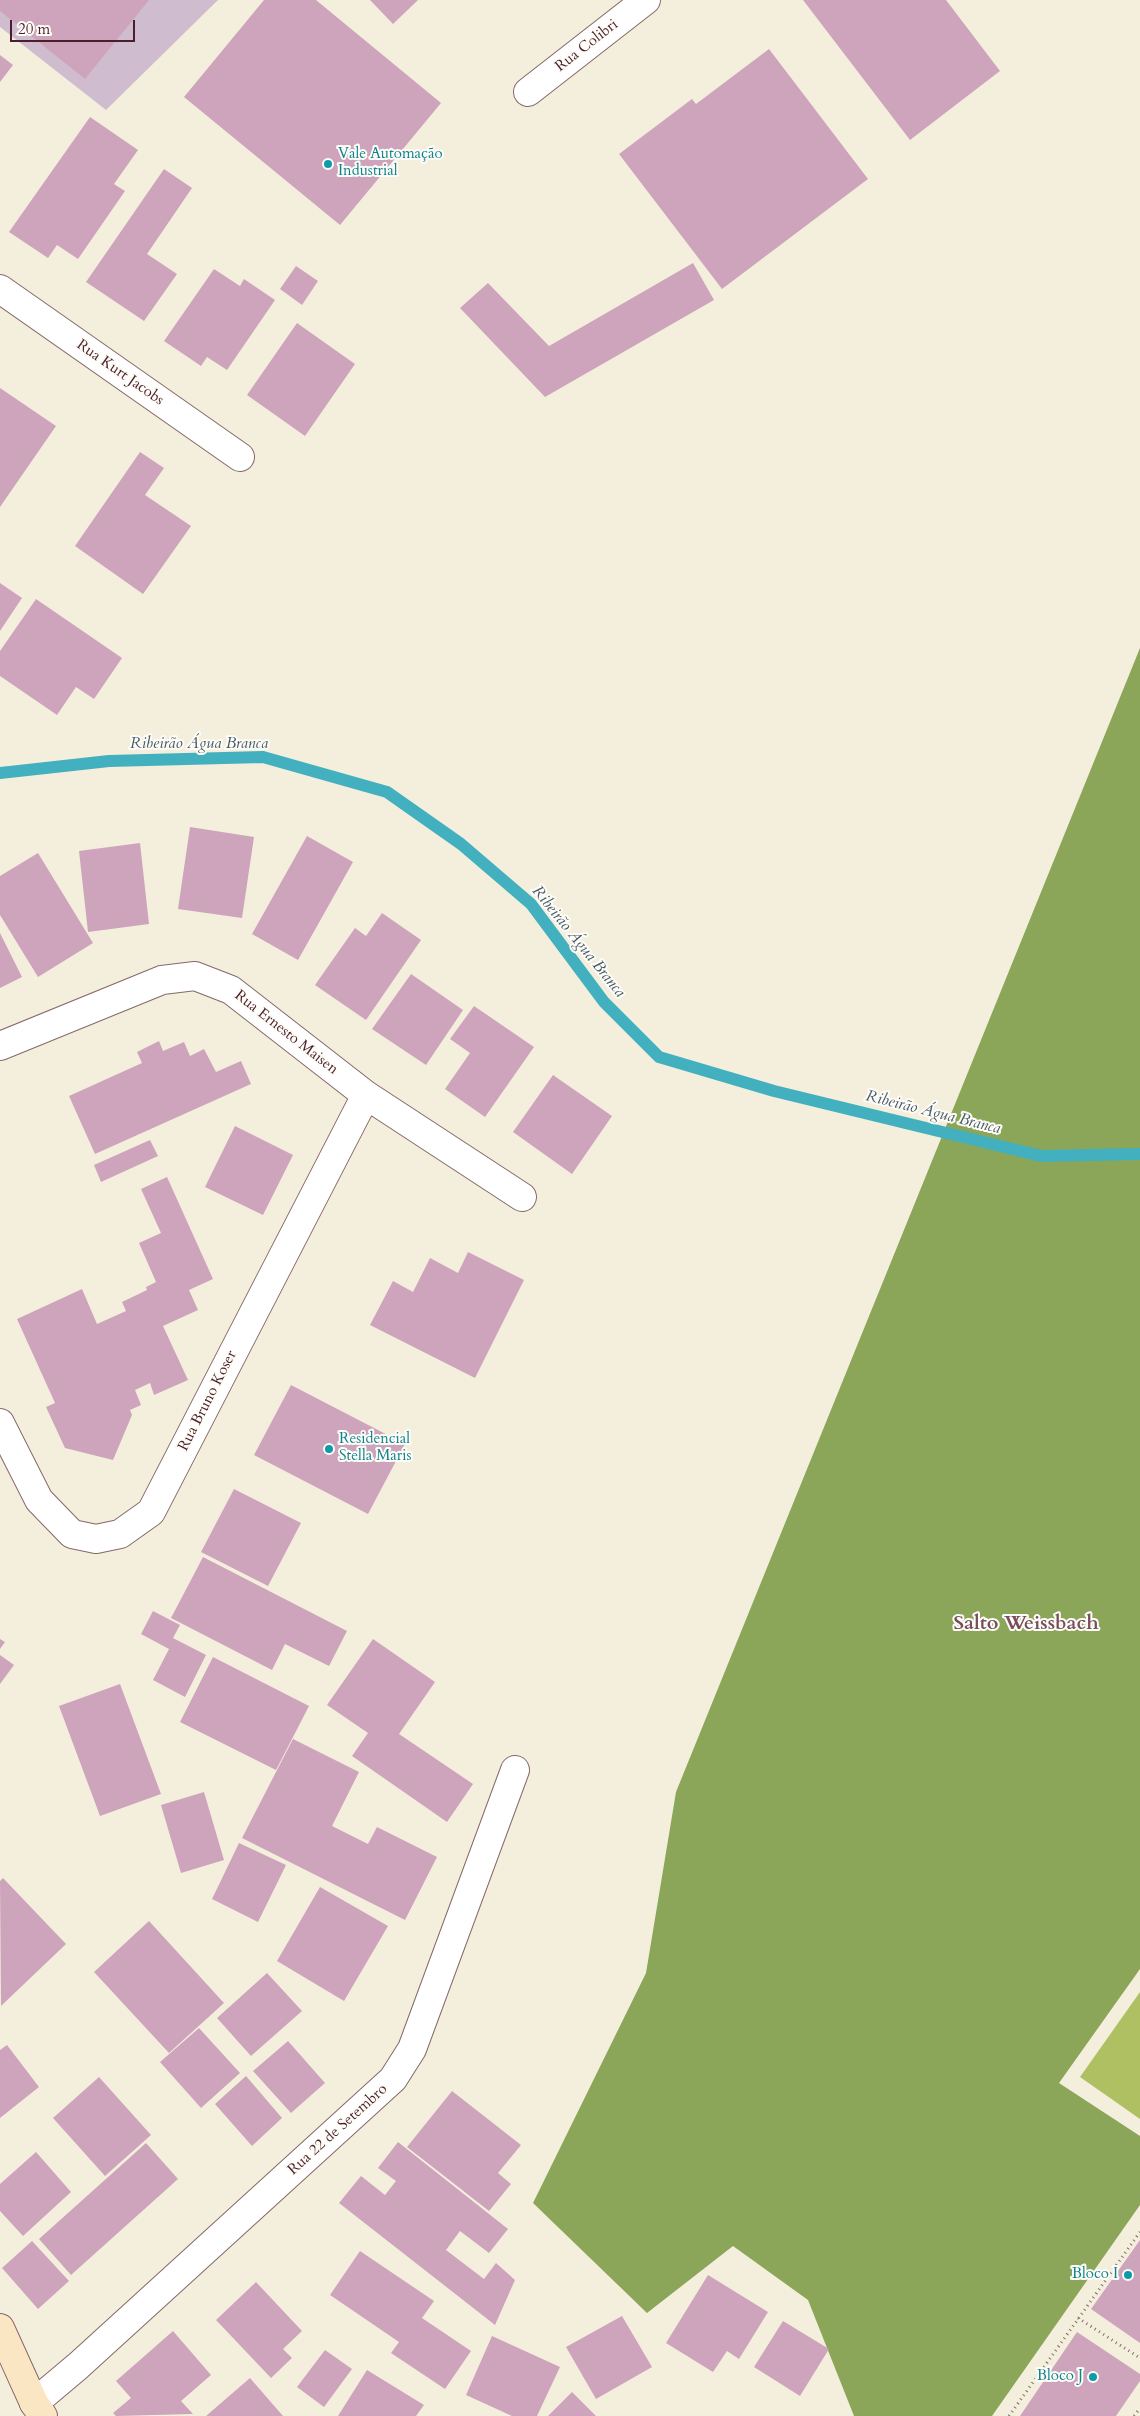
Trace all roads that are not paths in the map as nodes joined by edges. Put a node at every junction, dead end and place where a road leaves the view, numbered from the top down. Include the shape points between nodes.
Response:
1 (646, 0) edge
2 (528, 92) dead end
3 (0, 289) edge
4 (240, 457) dead end
5 (0, 1046) edge
6 (366, 1095) junction
7 (522, 1197) dead end
8 (0, 1423) edge
9 (516, 1770) dead end
10 (0, 2328) edge
11 (39, 2409) edge

1 - 2 street, Rua Colibri
3 - 4 street, Rua Kurt Jacobs
5 - 6 street, Rua Ernesto Maisen via 162,980 195,976 231,990
6 - 7 street, Rua Ernesto Maisen
6 - 8 street, Rua Bruno Koser via 151,1512 120,1534 96,1539 72,1534 39,1500
9 - 11 street, Rua 22 de Setembro via 412,2049 393,2079 78,2366
10 - 11 street

